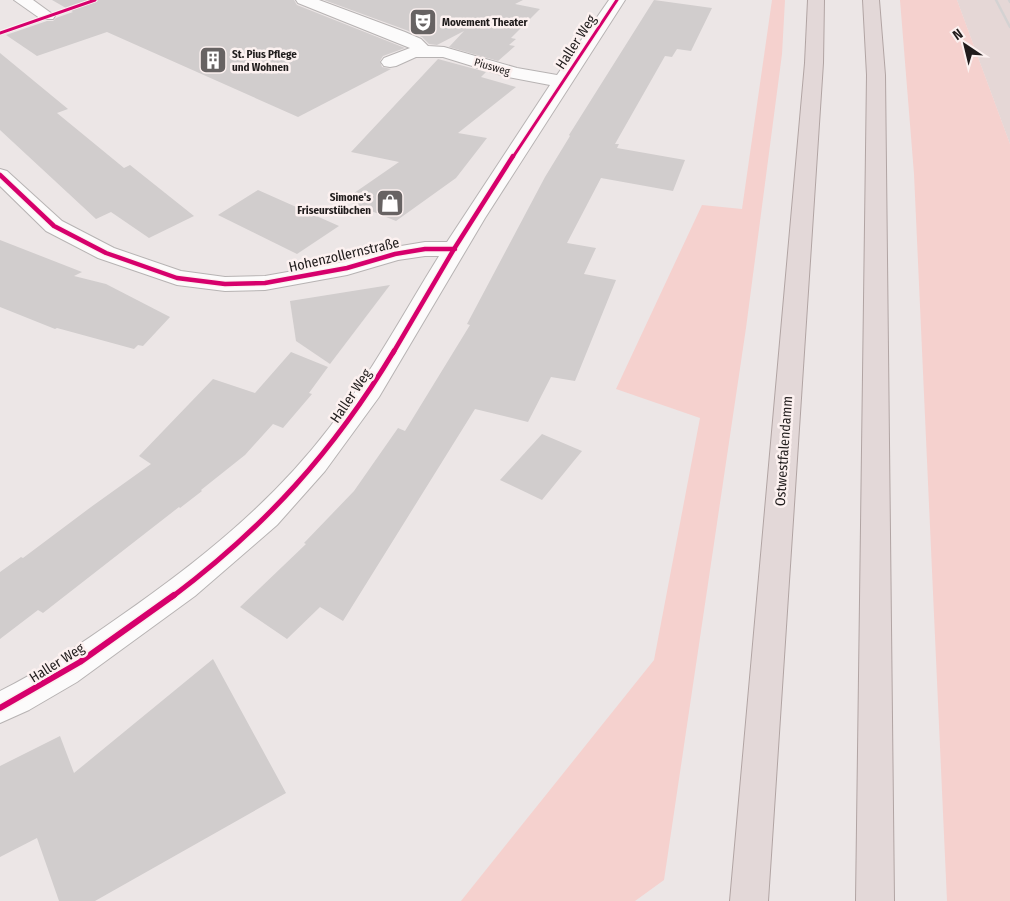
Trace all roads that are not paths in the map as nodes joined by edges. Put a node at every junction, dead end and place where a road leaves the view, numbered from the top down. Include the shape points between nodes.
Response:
1 (22, 0) edge
2 (304, 0) edge
3 (617, 0) edge
4 (816, 0) edge
5 (871, 0) edge
6 (47, 16) dead end
7 (422, 50) junction
8 (390, 62) dead end
9 (563, 82) junction
10 (0, 175) edge
11 (454, 249) junction
12 (0, 708) edge
13 (749, 901) edge
14 (875, 901) edge

1 - 6 street
2 - 7 street, Piusweg via 399,36
3 - 9 street, Haller Weg
4 - 13 highway, Ostwestfalendamm via 814,63
5 - 14 highway via 876,75
7 - 8 street, Piusweg via 401,55
7 - 9 street, Piusweg via 444,52 514,73
9 - 11 street, Haller Weg
10 - 11 street, Hohenzollernstraße via 54,226 106,253 177,278 226,284 265,283 347,268 394,254
11 - 12 street, Haller Weg via 368,394 338,437 266,517 206,571 153,611 35,691

